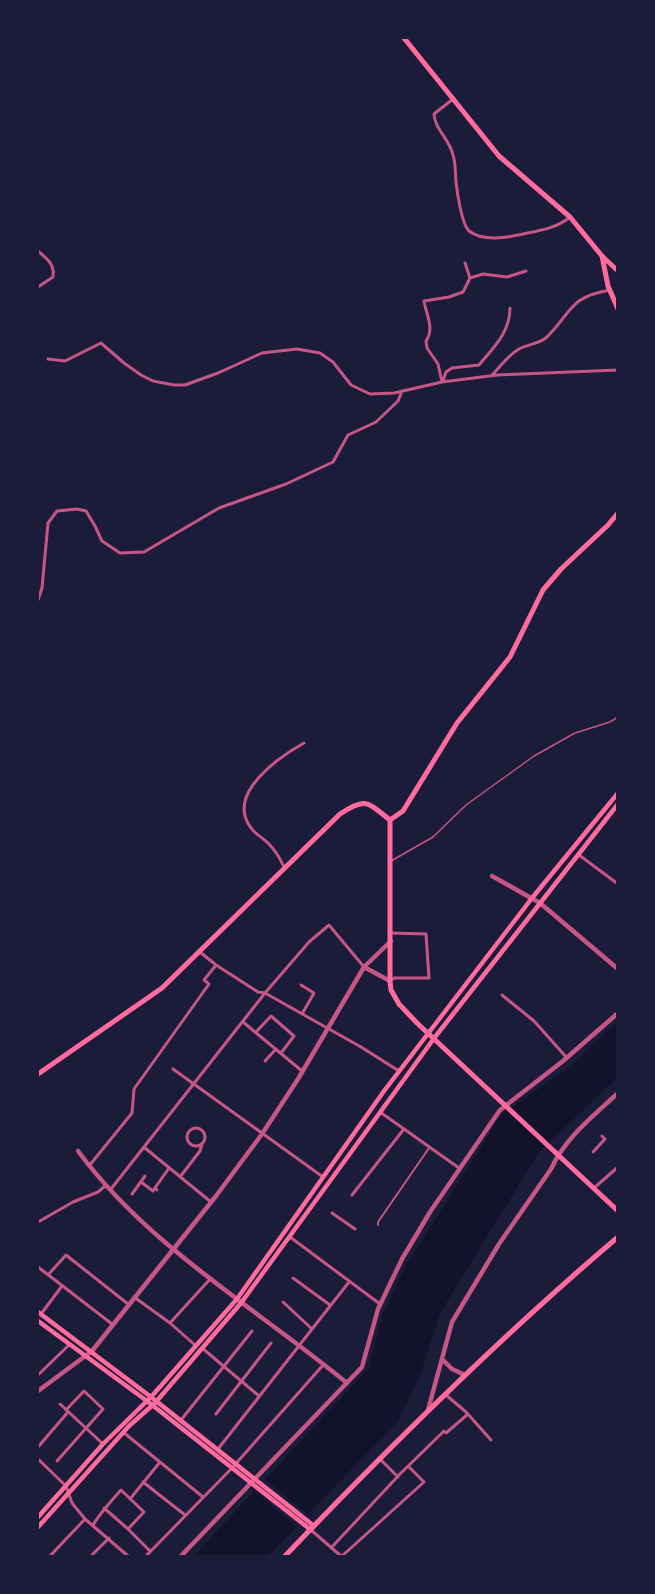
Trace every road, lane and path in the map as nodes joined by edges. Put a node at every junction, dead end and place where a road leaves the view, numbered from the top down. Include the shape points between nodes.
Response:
1 (404, 38) edge
2 (453, 99) junction
3 (570, 217) junction
4 (38, 251) edge
5 (602, 256) junction
6 (465, 263) dead end
7 (526, 271) dead end
8 (618, 271) edge
9 (470, 278) junction
10 (38, 287) edge
11 (610, 290) junction
12 (510, 308) dead end
13 (618, 309) edge
14 (48, 359) dead end
15 (618, 370) edge
16 (492, 375) junction
17 (442, 382) junction
18 (402, 391) junction
19 (618, 513) edge
20 (38, 600) edge
21 (618, 717) edge
22 (304, 743) dead end
23 (618, 793) edge
24 (618, 804) edge
25 (390, 820) junction
26 (578, 854) junction
27 (391, 862) junction
28 (285, 868) junction
29 (492, 876) dead end
30 (618, 884) edge
31 (532, 898) junction
32 (540, 903) junction
33 (391, 933) junction
34 (391, 941) junction
35 (200, 952) junction
36 (216, 965) junction
37 (364, 967) junction
38 (618, 969) edge
39 (390, 981) junction
40 (301, 985) dead end
41 (266, 993) junction
42 (502, 995) dead end
43 (618, 1013) edge
44 (303, 1014) junction
45 (243, 1022) junction
46 (328, 1028) junction
47 (256, 1032) junction
48 (429, 1033) junction
49 (435, 1037) junction
50 (276, 1049) junction
51 (281, 1053) junction
52 (567, 1058) junction
53 (265, 1061) dead end
54 (173, 1069) dead end
55 (303, 1071) junction
56 (400, 1071) junction
57 (38, 1074) edge
58 (194, 1084) junction
59 (618, 1093) edge
60 (505, 1105) junction
61 (380, 1112) junction
62 (404, 1129) junction
63 (262, 1134) junction
64 (602, 1136) dead end
65 (202, 1144) junction
66 (145, 1148) junction
67 (429, 1148) junction
68 (78, 1151) dead end
69 (593, 1152) dead end
70 (557, 1155) junction
71 (89, 1166) junction
72 (618, 1167) edge
73 (169, 1168) junction
74 (459, 1168) junction
75 (145, 1176) dead end
76 (180, 1177) junction
77 (323, 1177) junction
78 (141, 1182) junction
79 (105, 1186) junction
80 (594, 1188) junction
81 (110, 1191) junction
82 (132, 1194) dead end
83 (352, 1195) dead end
84 (211, 1202) junction
85 (618, 1211) edge
86 (332, 1213) dead end
87 (38, 1222) edge
88 (378, 1225) dead end
89 (355, 1229) dead end
90 (290, 1237) junction
91 (618, 1237) edge
92 (173, 1249) junction
93 (38, 1267) edge
94 (48, 1275) junction
95 (211, 1278) junction
96 (293, 1278) dead end
97 (349, 1282) junction
98 (62, 1286) junction
99 (134, 1297) junction
100 (239, 1301) junction
101 (283, 1302) dead end
102 (128, 1304) junction
103 (380, 1304) junction
104 (330, 1305) junction
105 (39, 1313) edge
106 (38, 1321) edge
107 (170, 1323) junction
108 (112, 1324) junction
109 (312, 1329) junction
110 (252, 1331) dead end
111 (271, 1343) dead end
112 (70, 1344) junction
113 (299, 1345) junction
114 (199, 1347) junction
115 (92, 1351) junction
116 (86, 1355) junction
117 (442, 1359) junction
118 (324, 1364) junction
119 (224, 1367) junction
120 (38, 1375) edge
121 (465, 1375) junction
122 (240, 1381) junction
123 (347, 1383) junction
124 (38, 1391) edge
125 (444, 1394) junction
126 (259, 1396) junction
127 (149, 1399) junction
128 (154, 1403) junction
129 (60, 1404) dead end
130 (428, 1410) junction
131 (67, 1411) junction
132 (216, 1414) dead end
133 (468, 1414) junction
134 (181, 1420) junction
135 (86, 1429) junction
136 (123, 1432) junction
137 (491, 1440) dead end
138 (103, 1444) junction
139 (38, 1447) edge
140 (218, 1449) junction
141 (38, 1460) edge
142 (381, 1460) junction
143 (57, 1461) dead end
144 (160, 1462) junction
145 (234, 1466) junction
146 (408, 1466) junction
147 (398, 1477) junction
148 (254, 1481) junction
149 (143, 1482) junction
150 (66, 1486) junction
151 (68, 1492) junction
152 (203, 1497) junction
153 (130, 1498) junction
154 (104, 1508) junction
155 (185, 1515) junction
156 (38, 1517) edge
157 (85, 1519) junction
158 (93, 1525) junction
159 (38, 1527) edge
160 (312, 1528) junction
161 (128, 1529) junction
162 (108, 1538) junction
163 (331, 1548) junction
164 (150, 1551) junction
165 (124, 1552) junction
166 (50, 1557) edge
167 (91, 1557) edge
168 (120, 1557) edge
169 (128, 1557) edge
170 (146, 1557) edge
171 (181, 1557) edge
172 (285, 1557) edge
173 (342, 1557) edge

1 - 2 main road
2 - 3 main road via 500,156
2 - 3 street via 434,114 435,123 449,141 469,231 484,238 511,236 560,225
3 - 5 main road
4 - 10 street via 54,270 52,277
5 - 8 main road
5 - 11 main road
6 - 9 street
7 - 9 street via 507,277 483,274
9 - 17 street via 463,292 424,300 431,328 427,348 438,364
11 - 13 main road
11 - 16 street via 585,296 548,336 511,354
12 - 17 street via 510,319 501,339 479,365 452,368
14 - 18 street via 65,361 101,343 153,381 185,385 262,353 297,349 320,353 360,391 382,395
15 - 16 street
16 - 17 street
17 - 18 street
18 - 20 street via 398,402 376,422 348,435 333,462 219,508 144,552 120,553 102,541 86,511 57,511 48,524
19 - 25 main road via 543,590 510,657 457,723 403,811
21 - 27 lane via 574,733 534,756 466,805 433,837
22 - 28 street via 250,786 244,812 251,829 270,845
23 - 31 main road
24 - 26 main road
25 - 27 main road
25 - 28 main road via 370,805 355,804
26 - 30 street
26 - 32 main road
27 - 33 main road
28 - 35 main road
29 - 31 street
31 - 32 street
31 - 48 main road
32 - 38 street
32 - 49 main road
33 - 34 main road
33 - 39 street via 426,934 429,978
34 - 37 street
34 - 39 main road
35 - 36 street
35 - 57 main road via 162,988
36 - 41 street via 258,992
36 - 71 street via 204,980 209,984 134,1089 132,1113
37 - 39 street
37 - 41 street via 329,925 309,942
37 - 46 street
39 - 48 main road via 399,1004
40 - 44 street via 314,993
41 - 44 street
41 - 45 street
42 - 52 street via 534,1021
43 - 52 street
44 - 46 street
45 - 47 street
45 - 58 street
46 - 55 street
46 - 56 street
47 - 50 street
47 - 51 street via 271,1016 294,1036
48 - 49 main road
48 - 56 main road
49 - 60 main road
49 - 61 main road
50 - 51 street
50 - 53 street
51 - 55 street
52 - 60 street
54 - 58 street
55 - 63 street
56 - 77 main road
58 - 63 street
58 - 66 street
59 - 70 street
60 - 70 main road
60 - 74 street
61 - 62 street
61 - 90 main road
62 - 67 street
62 - 83 street
63 - 77 street
63 - 84 street
64 - 69 street via 605,1139
65 - 65 street via 194,1146 189,1142 191,1130 202,1130
65 - 76 street
66 - 73 street
66 - 81 street
67 - 74 street
67 - 88 street
68 - 71 street
70 - 80 main road
70 - 117 street via 452,1322
71 - 79 street
72 - 80 street
73 - 76 street
73 - 78 street via 153,1191
74 - 103 street via 402,1259
75 - 78 street
76 - 84 street
77 - 100 main road
78 - 82 street
79 - 81 street
79 - 87 street
80 - 85 main road
81 - 92 street
84 - 92 street
86 - 89 street
90 - 97 street
90 - 100 main road
91 - 121 main road
92 - 95 street
92 - 99 street
93 - 94 street
94 - 98 street
94 - 102 street via 66,1255
95 - 100 street
95 - 107 street
96 - 104 street
97 - 103 street
97 - 104 street
98 - 105 street
98 - 108 street
99 - 102 street
99 - 107 street
100 - 113 street
100 - 114 main road
101 - 109 street
102 - 108 street
103 - 123 street via 362,1367
104 - 109 street
105 - 115 main road
106 - 112 main road
107 - 114 street
108 - 115 street
109 - 113 street
110 - 119 street
111 - 122 street
112 - 116 main road
112 - 120 street
113 - 118 street
113 - 126 street
114 - 119 street
114 - 127 main road
114 - 128 main road
115 - 116 street
115 - 127 main road
116 - 124 street
116 - 127 main road
117 - 121 street
117 - 130 street
118 - 123 street
118 - 145 street
119 - 122 street
119 - 134 street
121 - 125 main road
122 - 126 street
122 - 132 street
123 - 148 street
125 - 130 main road
125 - 133 street
126 - 140 street
127 - 128 main road
127 - 138 main road
128 - 134 main road
128 - 136 main road
128 - 145 main road
129 - 131 street
130 - 142 main road
131 - 135 street
131 - 135 street via 84,1391 103,1409
131 - 139 street
133 - 137 street
133 - 146 street
134 - 140 main road
135 - 138 street
135 - 143 street
136 - 144 street
136 - 151 main road
138 - 150 main road
140 - 145 main road
141 - 150 street
142 - 147 street
142 - 160 main road
144 - 149 street
144 - 152 street
145 - 148 main road
145 - 152 street
146 - 147 street
146 - 173 street via 424,1482
147 - 163 street
148 - 160 main road
148 - 171 street
149 - 153 street
149 - 155 street
150 - 151 street
150 - 156 main road
151 - 157 street
151 - 159 main road
152 - 155 street
153 - 154 street via 121,1490
153 - 161 street via 144,1512
154 - 158 street
154 - 161 street
155 - 164 street
157 - 158 street
157 - 166 street
158 - 162 street
160 - 163 street
160 - 172 main road
161 - 164 street
162 - 165 street
162 - 167 street
163 - 173 street
164 - 170 street
165 - 168 street
165 - 169 street

